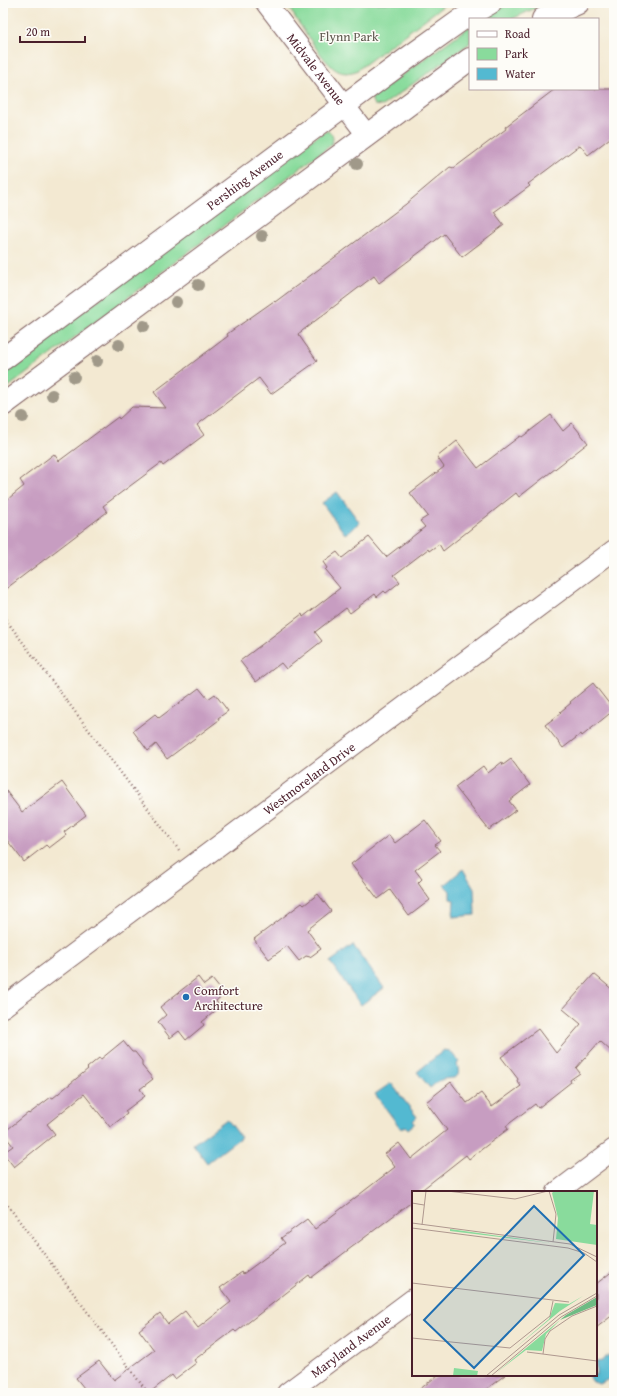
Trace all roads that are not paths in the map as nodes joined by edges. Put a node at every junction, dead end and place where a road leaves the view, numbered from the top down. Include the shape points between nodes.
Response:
1 (266, 3) edge
2 (490, 3) edge
3 (578, 3) edge
4 (544, 18) edge
5 (469, 60) edge
6 (344, 105) junction
7 (367, 135) junction
8 (3, 359) edge
9 (3, 405) edge
10 (614, 550) edge
11 (3, 1006) edge
12 (614, 1149) edge
13 (558, 1191) edge
14 (412, 1300) edge
15 (287, 1393) edge

1 - 6 street, Midvale Avenue
2 - 6 street, Pershing Avenue via 461,20
3 - 4 street
5 - 7 street
6 - 7 street, Midvale Avenue
6 - 8 street, Pershing Avenue
7 - 9 street
10 - 11 street, Westmoreland Drive
12 - 13 street
14 - 15 street, Maryland Avenue

